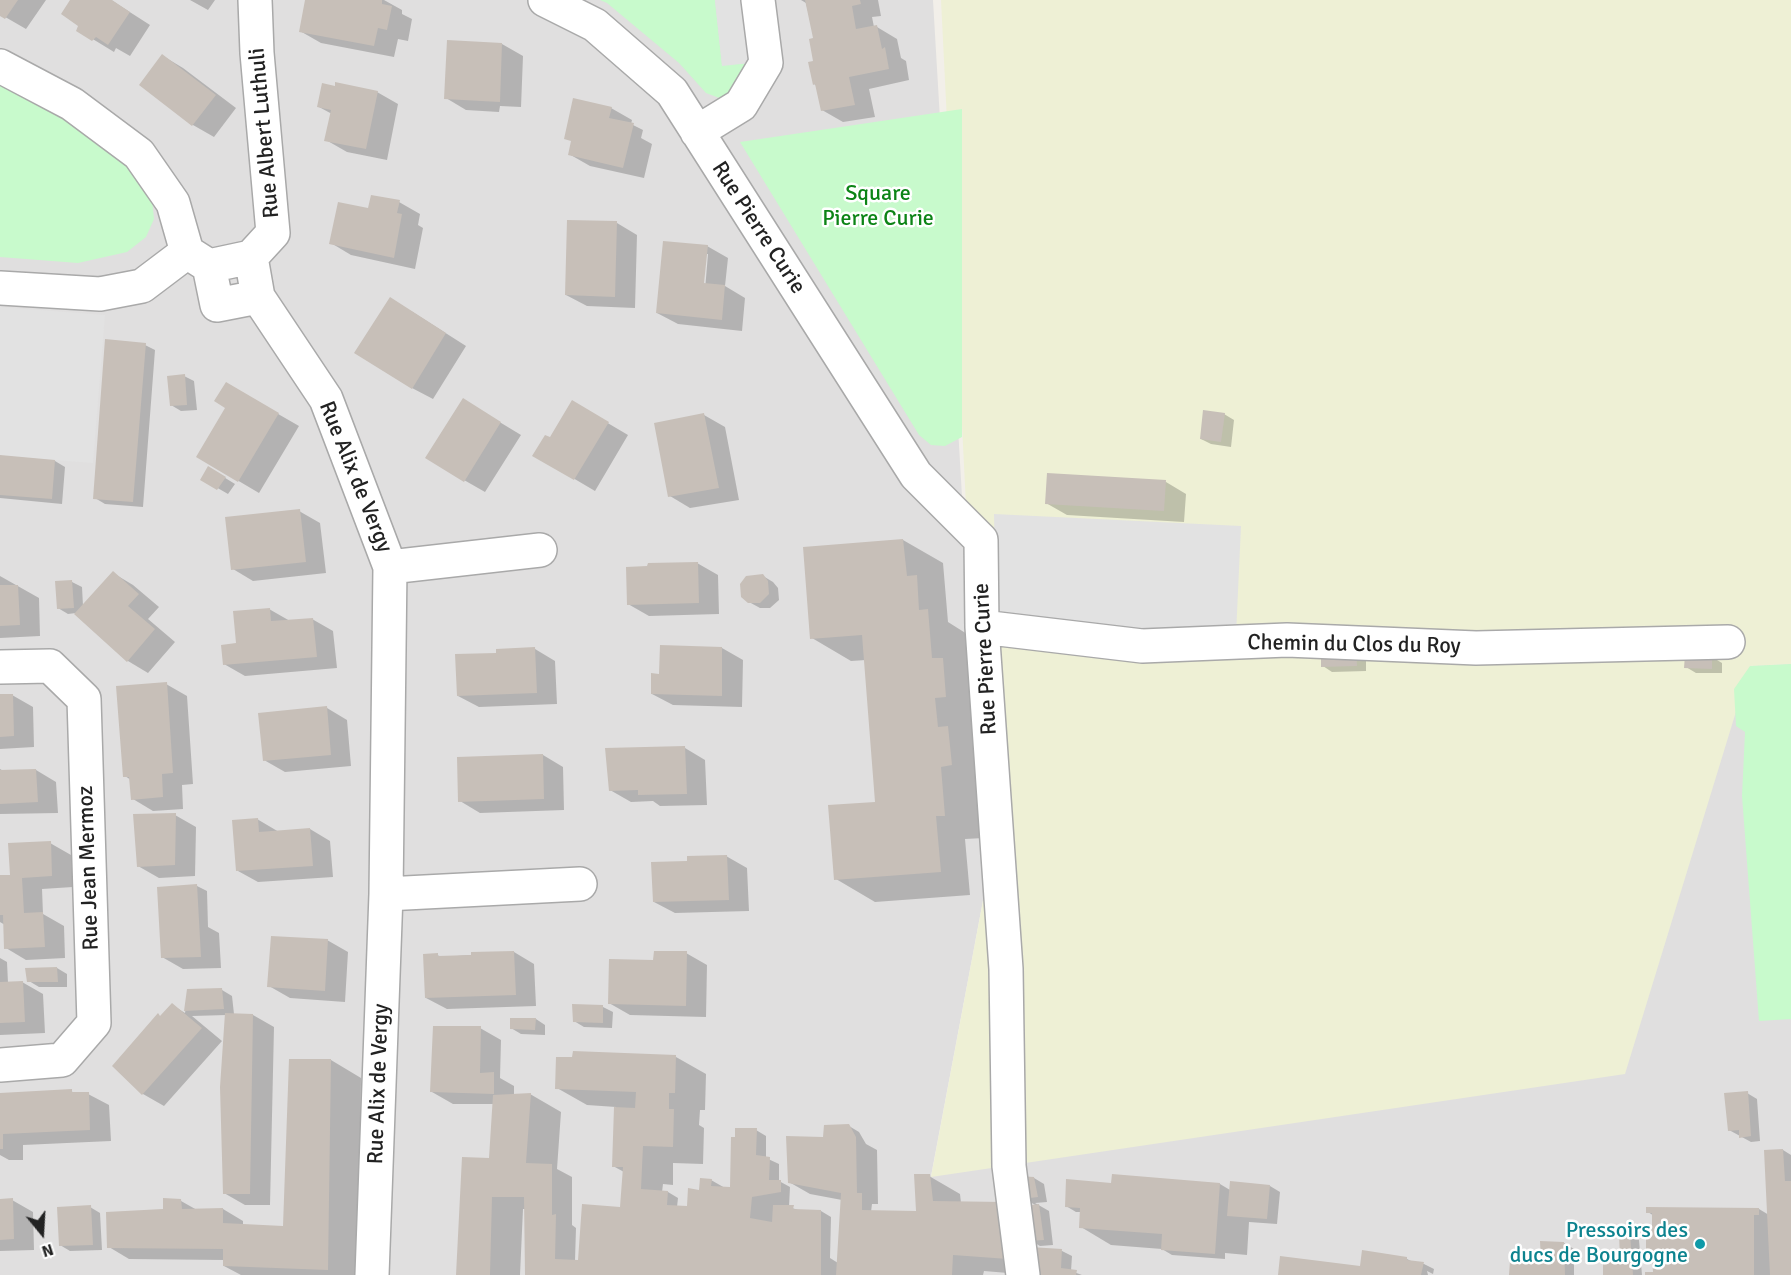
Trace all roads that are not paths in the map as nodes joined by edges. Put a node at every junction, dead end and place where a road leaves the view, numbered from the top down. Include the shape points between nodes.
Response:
1 (255, 0) edge
2 (545, 0) edge
3 (758, 0) edge
4 (0, 66) edge
5 (697, 132) junction
6 (251, 257) junction
7 (198, 259) junction
8 (0, 288) edge
9 (258, 297) junction
10 (540, 550) dead end
11 (390, 567) junction
12 (982, 627) junction
13 (1728, 642) dead end
14 (0, 667) edge
15 (580, 884) dead end
16 (386, 894) junction
17 (0, 1065) edge
18 (372, 1275) edge
19 (1023, 1275) edge

1 - 6 street, Rue Albert Luthuli via 273,233
2 - 5 street, Rue Pierre Curie via 595,25 672,92
3 - 5 street via 766,63 741,105
4 - 7 street via 72,104 139,154 173,203
5 - 12 street, Rue Pierre Curie via 916,476 981,540
6 - 7 street
6 - 9 street, Rue Alix de Vergy
7 - 8 street via 142,286 100,294
7 - 9 street via 217,305
9 - 11 street, Rue Alix de Vergy via 326,399
10 - 11 street, Rue Alix de Vergy
11 - 16 street, Rue Alix de Vergy
12 - 13 street, Chemin du Clos du Roy via 1142,646 1287,640 1476,648
12 - 19 street, Rue Pierre Curie via 1006,969 1009,1166
14 - 17 street, Rue Jean Mermoz via 50,666 84,699 94,1023 62,1060
15 - 16 street
16 - 18 street, Rue Alix de Vergy

